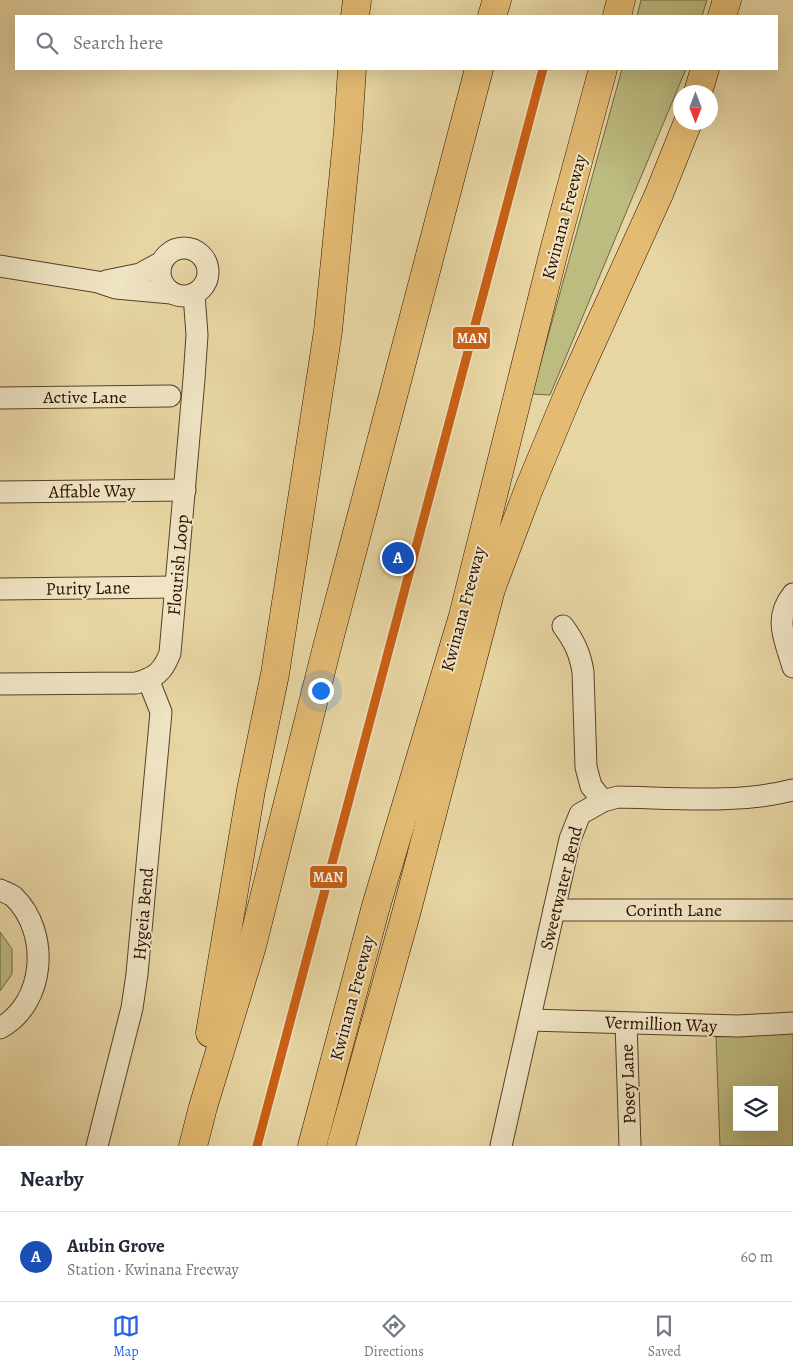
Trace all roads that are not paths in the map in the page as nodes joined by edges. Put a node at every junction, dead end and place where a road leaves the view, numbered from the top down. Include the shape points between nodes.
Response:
1 (353, 0) edge
2 (357, 0) edge
3 (497, 0) edge
4 (622, 0) edge
5 (727, 0) edge
6 (355, 15) edge
7 (355, 15) edge
8 (492, 15) edge
9 (617, 15) edge
10 (722, 15) edge
11 (352, 70) edge
12 (479, 70) edge
13 (603, 70) edge
14 (705, 70) edge
15 (700, 85) edge
16 (685, 130) edge
17 (162, 262) junction
18 (0, 266) edge
19 (98, 282) junction
20 (171, 293) junction
21 (194, 294) junction
22 (170, 396) dead end
23 (0, 398) edge
24 (185, 490) junction
25 (0, 492) edge
26 (176, 587) junction
27 (0, 589) edge
28 (793, 594) edge
29 (563, 626) dead end
30 (793, 667) edge
31 (148, 680) junction
32 (0, 684) edge
33 (793, 790) edge
34 (603, 801) junction
35 (0, 890) edge
36 (554, 910) junction
37 (793, 910) edge
38 (530, 1020) junction
39 (626, 1023) junction
40 (793, 1023) edge
41 (0, 1028) edge
42 (203, 1107) junction
43 (97, 1146) edge
44 (193, 1146) edge
45 (312, 1146) edge
46 (341, 1146) edge
47 (501, 1146) edge
48 (630, 1146) edge

1 - 6 highway
2 - 7 highway
3 - 8 highway
4 - 9 highway
5 - 10 highway
11 - 42 highway via 328,332 275,674 251,790 203,1075
12 - 42 highway via 252,946
13 - 45 highway, Kwinana Freeway via 463,616 376,906
14 - 15 highway
16 - 46 highway via 570,390 491,589
17 - 19 street via 140,274
17 - 20 street via 160,276
17 - 21 street via 171,251 178,249 199,252 207,263 208,277
18 - 19 street
19 - 20 street via 116,288
20 - 21 street via 182,297
21 - 24 street, Flourish Loop via 197,335
22 - 23 street, Active Lane
24 - 25 street, Affable Way
24 - 26 street, Flourish Loop
26 - 27 street, Purity Lane
26 - 31 street, Flourish Loop via 170,653 166,665
28 - 30 street via 785,604 781,624
29 - 34 street via 574,640 581,660 586,767 591,786
31 - 32 street via 136,683
31 - 43 street, Hygeia Bend via 161,712 138,974
33 - 34 street, Sweetwater Bend via 776,795 738,798 618,797
34 - 36 street, Sweetwater Bend via 580,814 570,840
35 - 41 street via 13,896 26,915 37,942 38,965 33,989 21,1011
36 - 37 street, Corinth Lane
36 - 38 street, Sweetwater Bend
38 - 39 street, Vermillion Way
38 - 47 street, Sweetwater Bend
39 - 40 street, Vermillion Way via 738,1026
39 - 48 street, Posey Lane
42 - 44 highway

